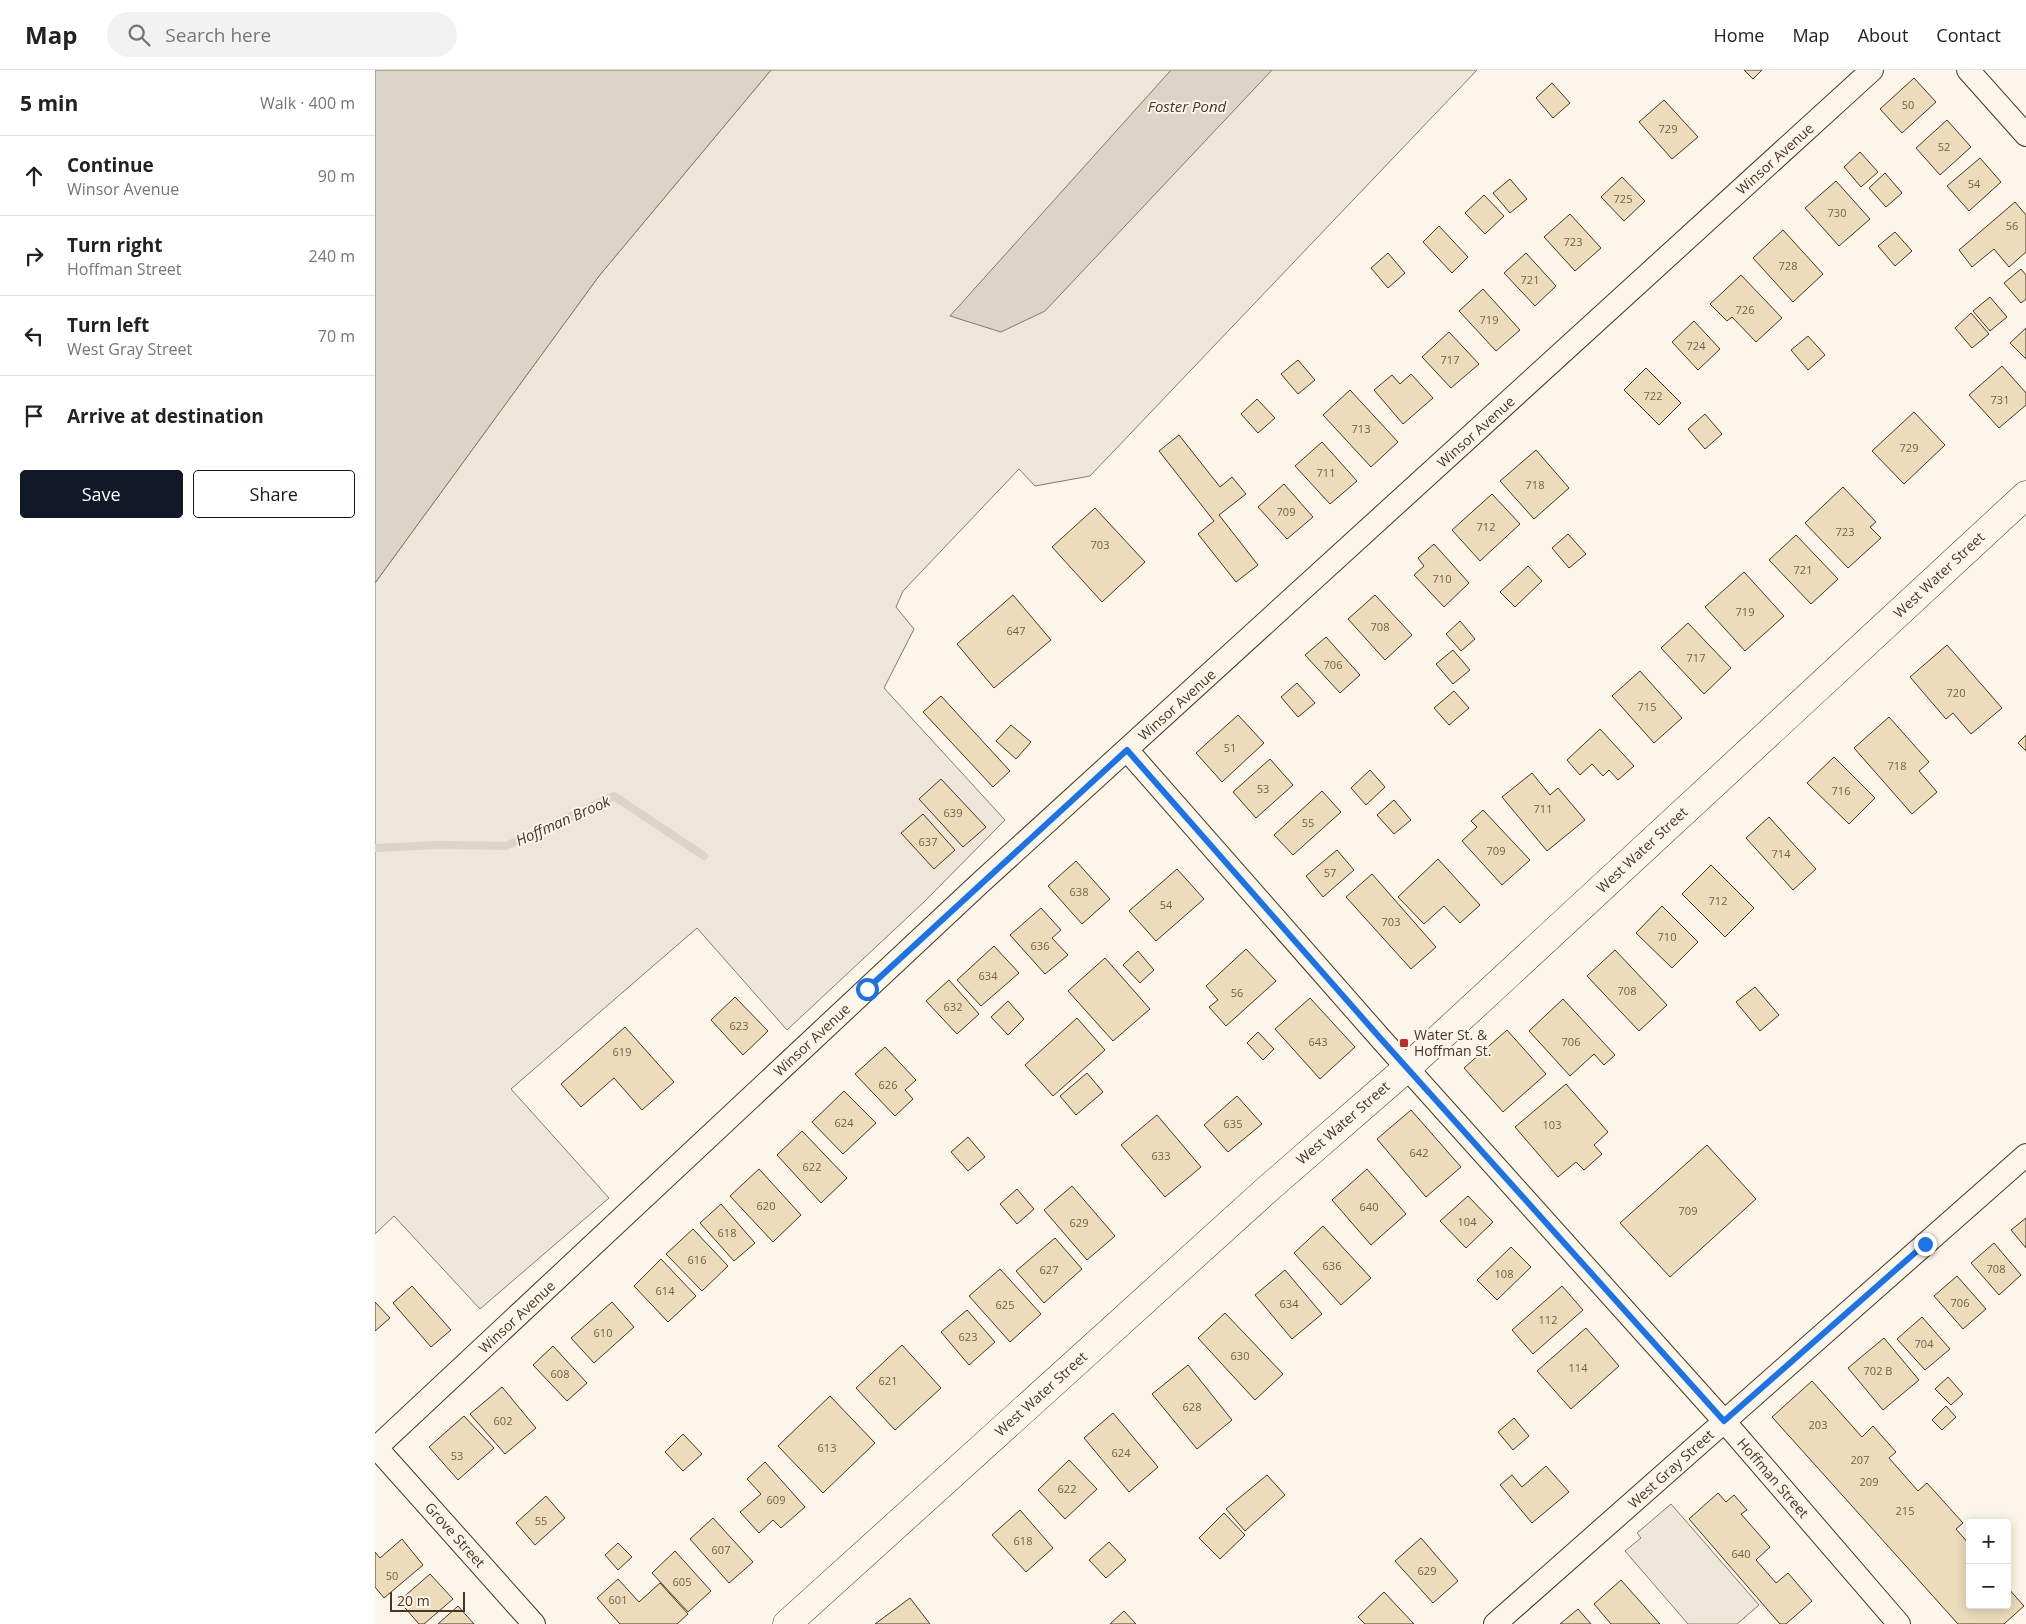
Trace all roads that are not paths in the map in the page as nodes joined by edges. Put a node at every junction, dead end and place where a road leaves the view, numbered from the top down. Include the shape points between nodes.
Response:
1 (1872, 70) edge
2 (1968, 70) edge
3 (2026, 135) edge
4 (2026, 495) edge
5 (1127, 750) junction
6 (1407, 1068) junction
7 (2026, 1155) edge
8 (1724, 1421) junction
9 (376, 1447) edge
10 (534, 1624) edge
11 (787, 1624) edge
12 (1495, 1624) edge
13 (1899, 1624) edge

1 - 5 street, Winsor Avenue
2 - 3 street
4 - 6 main road, West Water Street
5 - 6 street, Hoffman Street
5 - 9 street, Winsor Avenue
6 - 8 street, Hoffman Street
6 - 11 main road, West Water Street via 1271,1186
7 - 8 street, West Gray Street
8 - 12 street, West Gray Street
8 - 13 street, Hoffman Street
9 - 10 street, Grove Street

